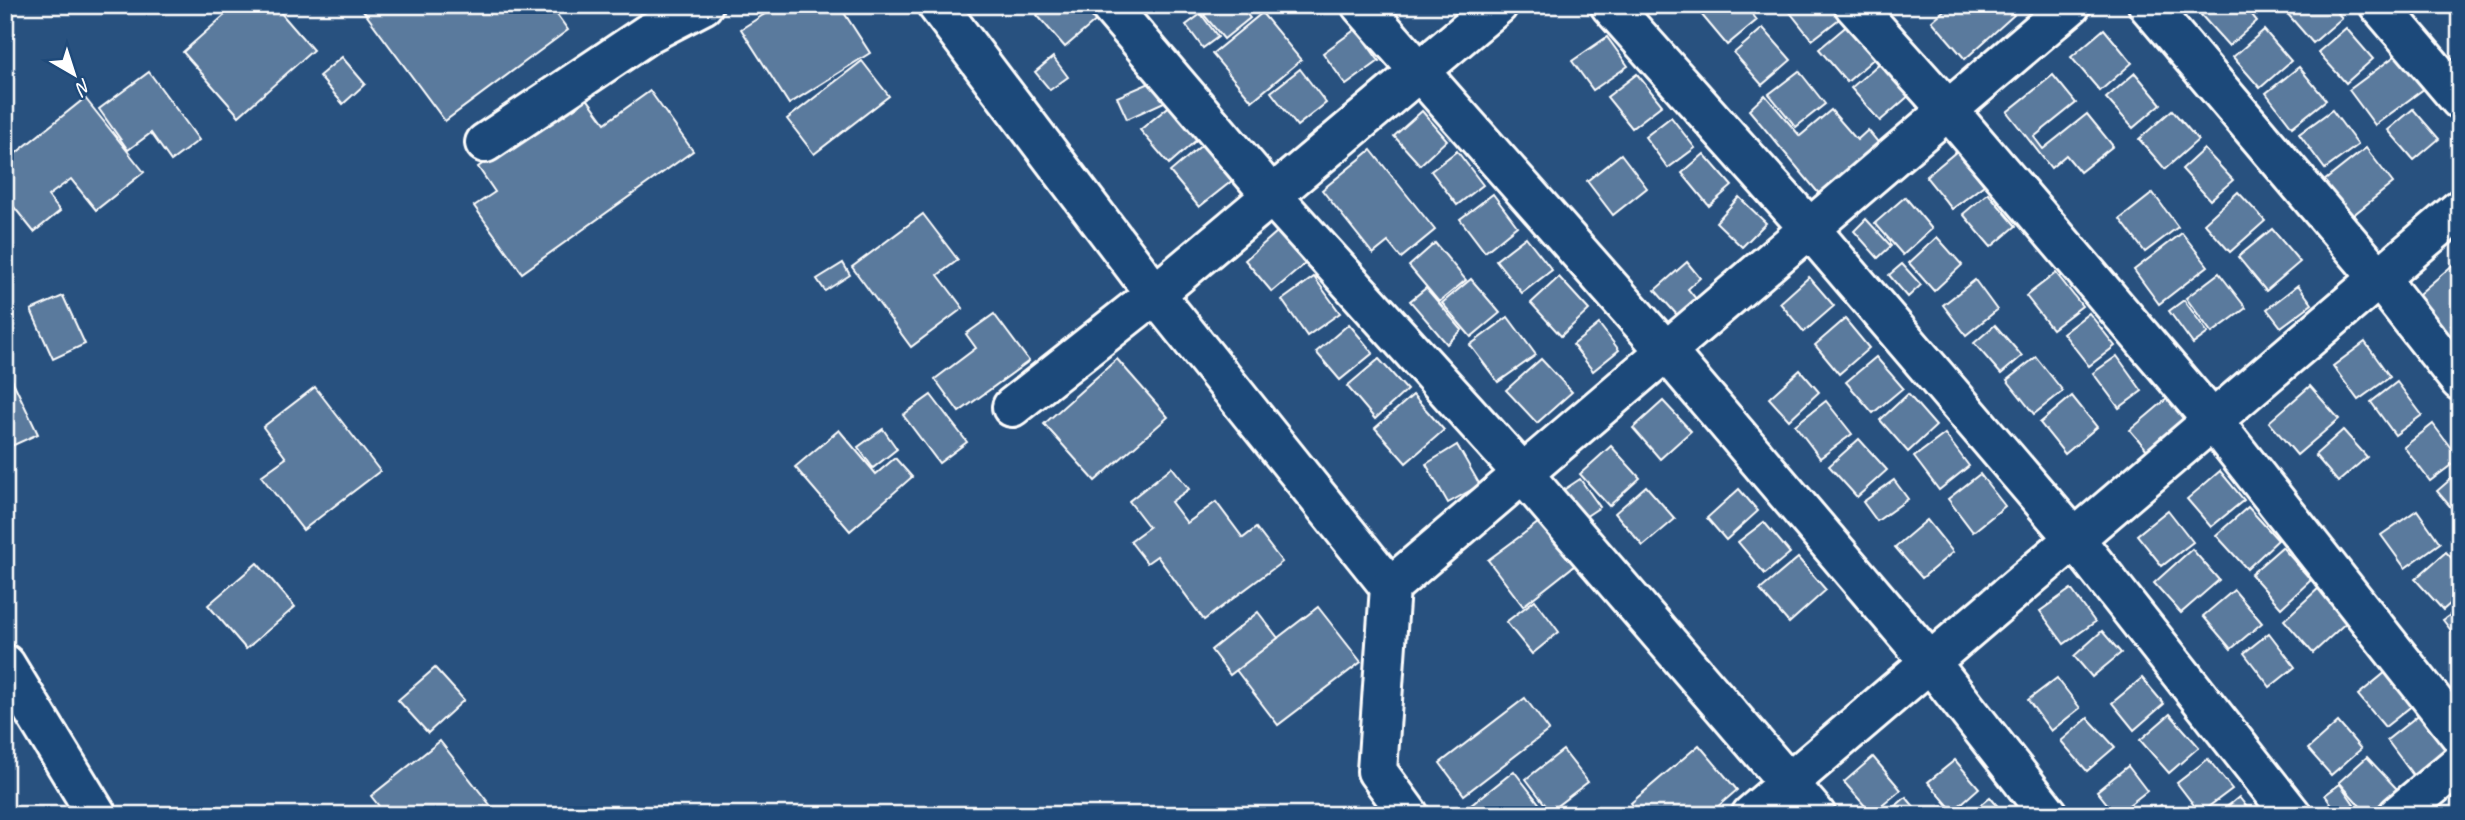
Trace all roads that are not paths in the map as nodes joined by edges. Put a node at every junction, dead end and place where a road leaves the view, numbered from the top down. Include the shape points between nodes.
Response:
1 (704, 5) edge
2 (937, 5) edge
3 (1109, 5) edge
4 (1361, 5) edge
5 (1498, 5) edge
6 (1610, 5) edge
7 (1854, 5) edge
8 (2071, 5) edge
9 (2148, 5) edge
10 (2379, 5) edge
11 (1418, 73) junction
12 (2460, 100) edge
13 (1948, 110) junction
14 (485, 143) dead end
15 (1272, 196) junction
16 (2460, 209) edge
17 (1810, 229) junction
18 (2379, 278) junction
19 (1155, 294) junction
20 (1666, 351) junction
21 (2460, 381) edge
22 (1012, 407) dead end
23 (2212, 420) junction
24 (1523, 474) junction
25 (2074, 538) junction
26 (1390, 587) junction
27 (1930, 662) junction
28 (5, 664) edge
29 (2460, 735) edge
30 (2460, 762) edge
31 (1790, 782) junction
32 (97, 815) edge
33 (1409, 815) edge
34 (1751, 815) edge
35 (1815, 815) edge
36 (2049, 815) edge
37 (2291, 815) edge
38 (2398, 815) edge

1 - 14 street via 649,33
2 - 19 street
3 - 15 street
4 - 11 street
5 - 11 street
6 - 17 street
7 - 13 street
8 - 13 street
9 - 18 street
10 - 12 street
11 - 15 street
11 - 20 street
13 - 17 street
13 - 23 street
15 - 19 street
15 - 24 street
16 - 18 street
17 - 20 street
17 - 25 street
18 - 21 street
18 - 23 street
19 - 22 street
19 - 26 street
20 - 24 street
20 - 27 street
23 - 25 street
23 - 29 street
24 - 26 street
24 - 31 street
25 - 27 street
25 - 37 street
26 - 33 street via 1377,771
27 - 31 street
27 - 36 street
28 - 32 street
30 - 38 street
31 - 34 street
31 - 35 street

